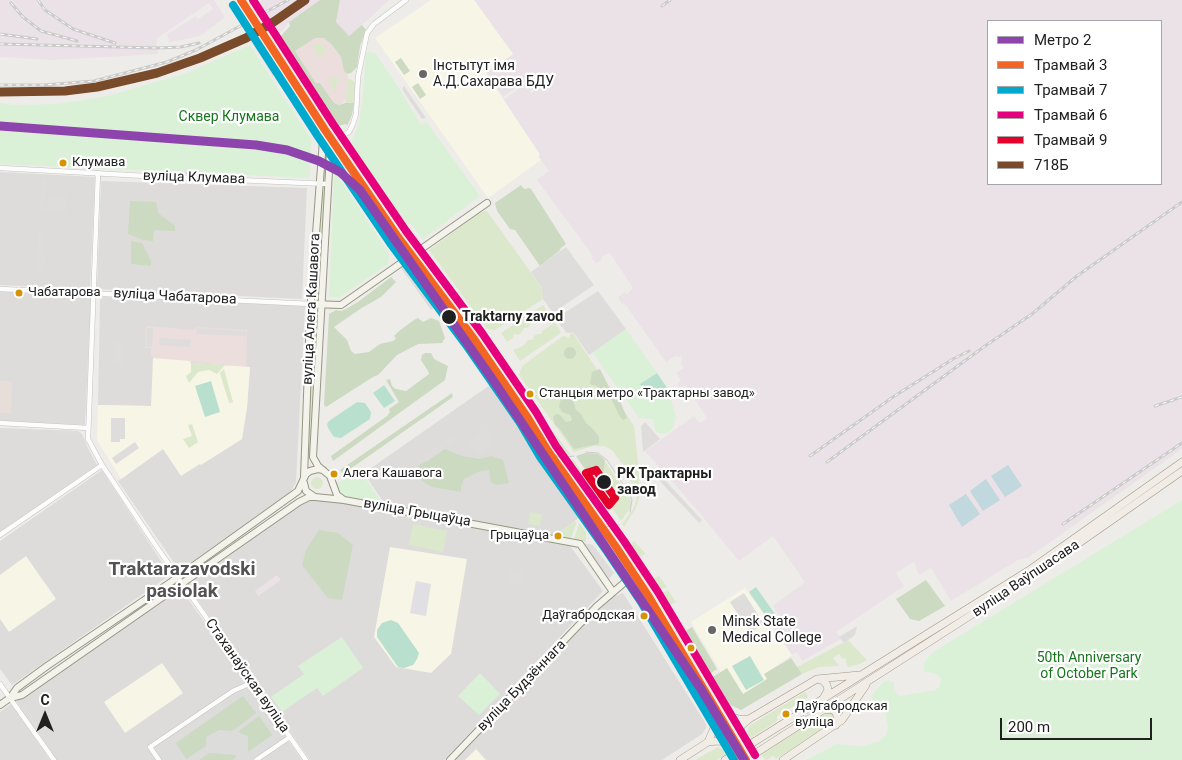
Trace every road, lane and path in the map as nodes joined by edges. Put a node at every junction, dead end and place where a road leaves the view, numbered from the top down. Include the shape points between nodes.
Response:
1 (246, 0) edge
2 (406, 0) edge
3 (234, 1) edge
4 (337, 138) junction
5 (323, 140) junction
6 (330, 152) junction
7 (0, 168) edge
8 (98, 173) junction
9 (320, 184) junction
10 (328, 184) junction
11 (488, 203) dead end
12 (315, 244) junction
13 (324, 245) junction
14 (415, 253) junction
15 (407, 259) junction
16 (0, 289) edge
17 (94, 293) junction
18 (311, 304) junction
19 (321, 305) junction
20 (0, 424) edge
21 (88, 428) junction
22 (1182, 462) edge
23 (102, 464) junction
24 (323, 470) junction
25 (1182, 472) edge
26 (304, 480) junction
27 (332, 484) junction
28 (317, 497) junction
29 (344, 500) junction
30 (246, 529) junction
31 (0, 535) edge
32 (251, 536) junction
33 (638, 571) junction
34 (178, 578) junction
35 (629, 580) junction
36 (183, 584) junction
37 (613, 592) junction
38 (862, 675) junction
39 (817, 679) junction
40 (868, 682) junction
41 (251, 683) junction
42 (0, 684) edge
43 (824, 697) junction
44 (10, 698) junction
45 (0, 705) edge
46 (825, 710) junction
47 (725, 715) junction
48 (749, 719) junction
49 (714, 721) junction
50 (836, 725) junction
51 (290, 737) junction
52 (739, 740) junction
53 (708, 742) junction
54 (727, 742) junction
55 (54, 760) edge
56 (159, 760) edge
57 (256, 760) edge
58 (306, 760) edge
59 (450, 760) edge
60 (680, 760) edge
61 (725, 760) edge
62 (738, 760) edge
63 (745, 760) edge
64 (751, 760) edge
65 (783, 760) edge

1 - 4 main road, bridge
2 - 4 street via 367,33 354,119 349,132
3 - 5 main road, bridge
4 - 5 main road
4 - 6 main road, вуліца Алега Кашавога
4 - 14 main road
5 - 6 main road
5 - 9 main road, вуліца Алега Кашавога
6 - 10 main road, вуліца Алега Кашавога
6 - 15 main road
7 - 8 street, вуліца Клумава
8 - 9 street, вуліца Клумава
8 - 17 street, Стаханаўская вуліца
9 - 10 street, вуліца Клумава
9 - 12 main road, вуліца Алега Кашавога
10 - 13 main road, вуліца Алега Кашавога
11 - 14 main road, вуліца Чабатарова
12 - 13 main road
12 - 18 main road, вуліца Алега Кашавога
13 - 19 main road, вуліца Алега Кашавога
14 - 15 main road, вуліца Чабатарова
14 - 33 main road via 484,342
15 - 19 main road, вуліца Чабатарова via 341,304
15 - 35 main road via 587,514
16 - 17 street, вуліца Чабатарова
17 - 18 street, вуліца Чабатарова
17 - 21 street, Стаханаўская вуліца
18 - 19 main road, вуліца Чабатарова
18 - 26 main road, вуліца Алега Кашавога
19 - 24 main road, вуліца Алега Кашавога via 313,457
20 - 21 street
21 - 23 street, Стаханаўская вуліца via 88,438
22 - 38 main road, вуліца Ваўпшасава via 1028,571
23 - 31 street
23 - 34 street, Стаханаўская вуліца
24 - 26 main road via 310,471
24 - 27 main road via 330,476
25 - 40 main road, вуліца Ваўпшасава via 1032,576
26 - 28 main road via 306,491
26 - 30 main road via 298,491
27 - 28 main road via 329,493
27 - 29 main road, вуліца Грыцаўца via 337,495
28 - 29 main road, вуліца Грыцаўца
28 - 32 main road via 299,502
29 - 37 main road, вуліца Грыцаўца via 580,544
30 - 32 main road
30 - 34 main road
32 - 36 main road
33 - 35 main road, вуліца Будзённага
33 - 47 main road
34 - 36 street, Стаханаўская вуліца
34 - 44 main road via 47,666 17,688
35 - 37 main road, вуліца Будзённага
35 - 49 main road
36 - 41 street, Стаханаўская вуліца
36 - 44 main road via 22,695
37 - 59 main road, вуліца Будзённага
38 - 39 main road
38 - 43 main road, вуліца Ваўпшасава
39 - 43 main road via 827,685
39 - 48 main road
40 - 46 main road, вуліца Ваўпшасава
40 - 50 main road
41 - 51 street, Стаханаўская вуліца
41 - 56 street via 233,691 150,747
42 - 44 street
43 - 61 main road, вуліца Ваўпшасава
44 - 45 main road
44 - 55 street
46 - 50 main road via 836,712
46 - 63 main road, вуліца Ваўпшасава
47 - 48 main road
47 - 52 main road
48 - 52 main road via 741,726
49 - 53 main road
49 - 54 main road
50 - 65 main road
51 - 57 street
51 - 58 street, Стаханаўская вуліца
52 - 64 main road, bridge
53 - 54 main road
53 - 60 main road
54 - 62 main road, bridge

